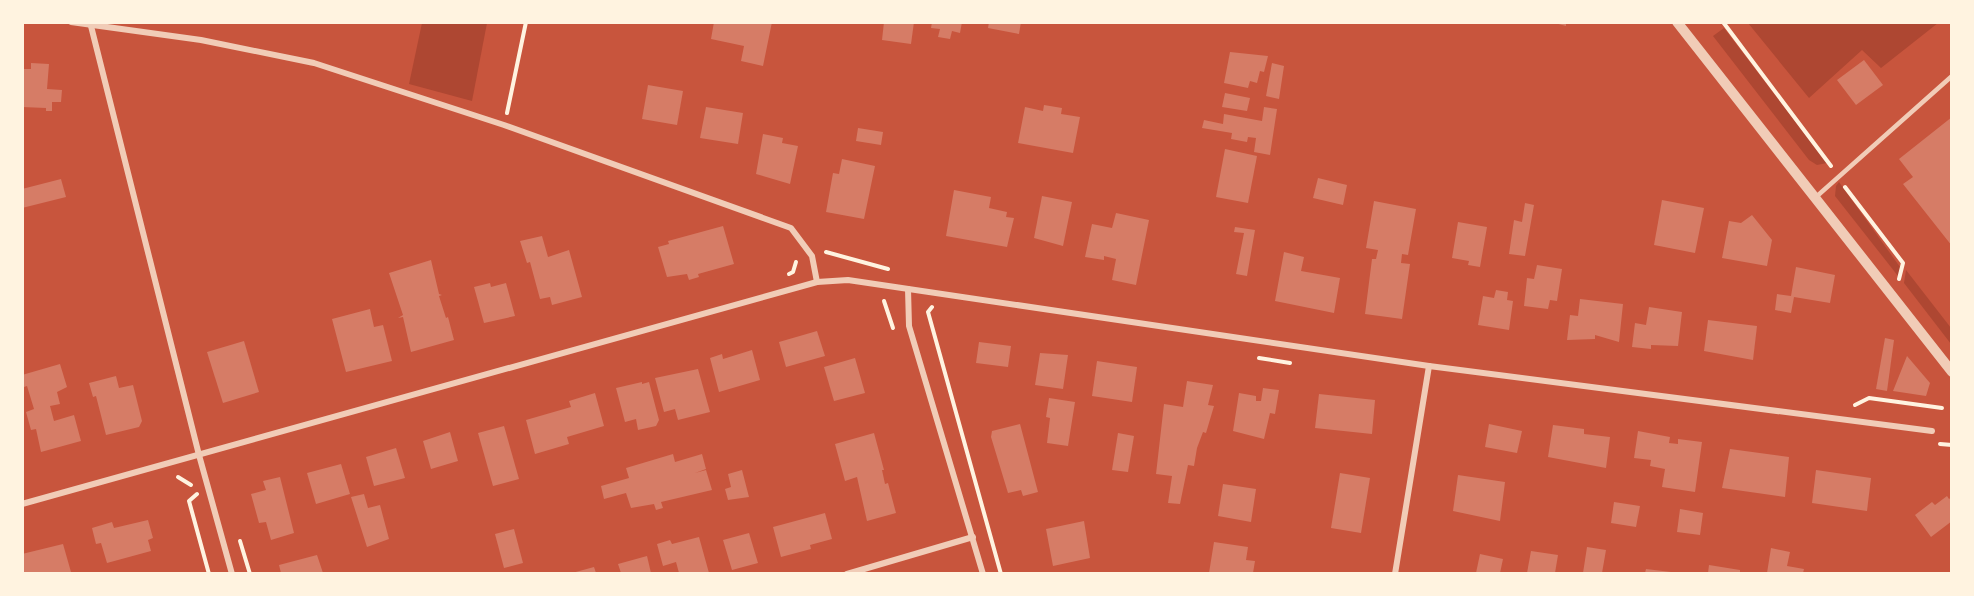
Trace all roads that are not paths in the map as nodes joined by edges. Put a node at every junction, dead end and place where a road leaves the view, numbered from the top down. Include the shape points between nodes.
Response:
1 (71, 22) edge
2 (1677, 22) edge
3 (91, 26) junction
4 (1952, 76) edge
5 (1816, 197) junction
6 (818, 282) junction
7 (908, 289) junction
8 (1429, 366) junction
9 (1952, 372) edge
10 (1932, 431) dead end
11 (199, 455) junction
12 (22, 504) edge
13 (973, 537) junction
14 (232, 573) edge
15 (847, 573) edge
16 (982, 573) edge
17 (1395, 573) edge

1 - 3 street
2 - 5 street
3 - 6 street via 201,40 314,63 504,125 791,228 812,256
3 - 11 street
4 - 5 lane
5 - 9 street
6 - 7 street via 857,281
6 - 11 street
7 - 8 street
7 - 13 street via 909,326
8 - 10 street
8 - 17 street
11 - 12 street
11 - 14 street
13 - 15 street
13 - 16 street

